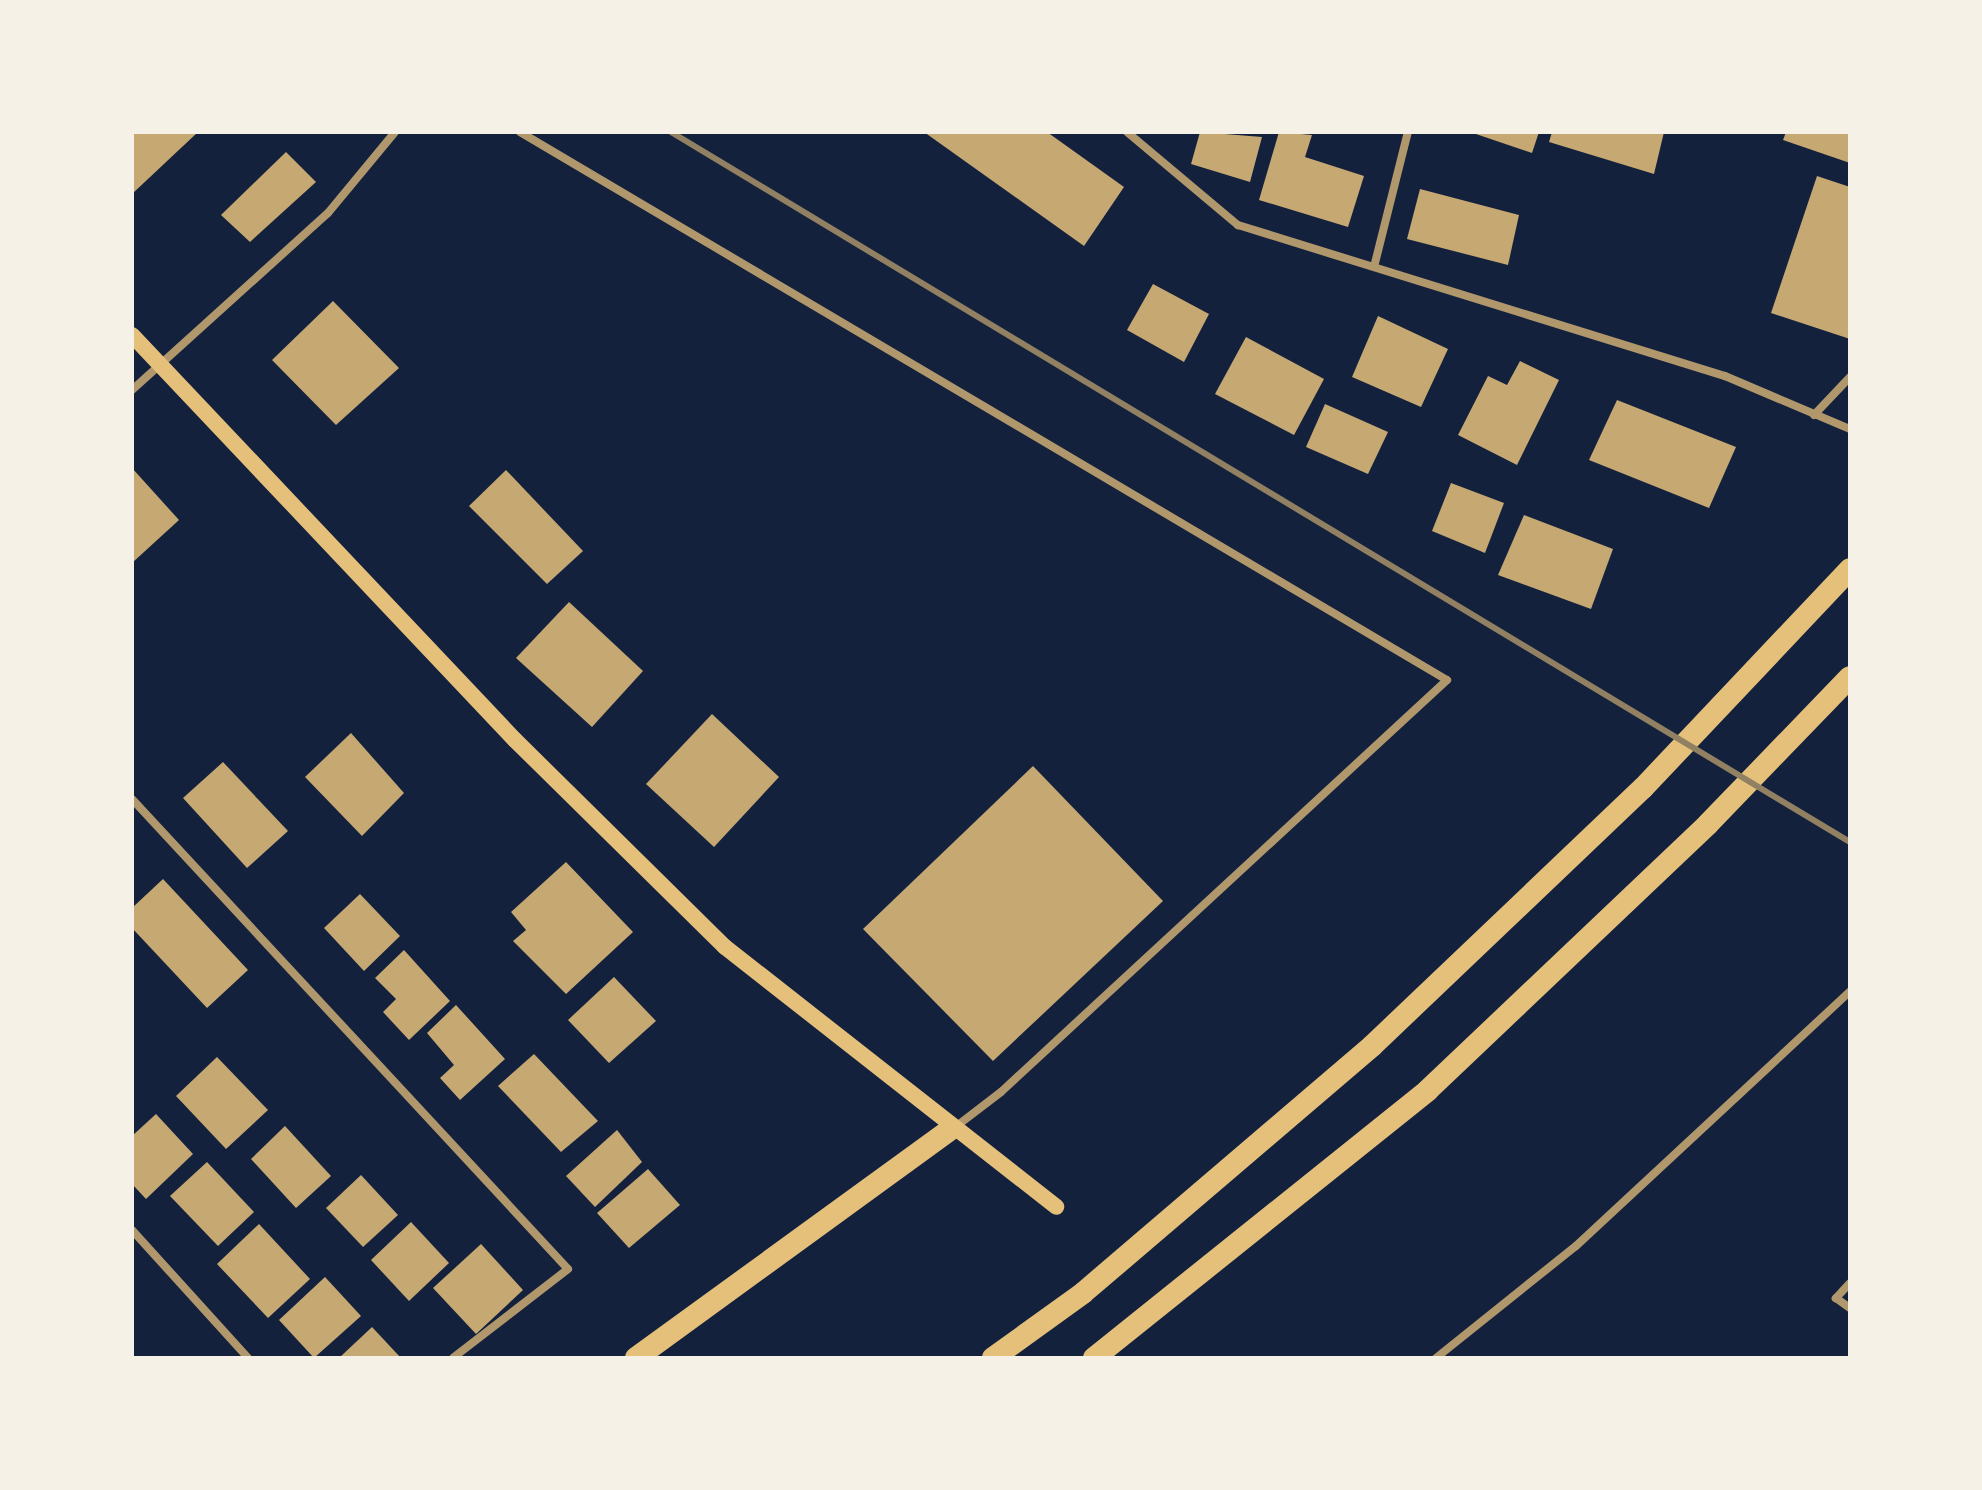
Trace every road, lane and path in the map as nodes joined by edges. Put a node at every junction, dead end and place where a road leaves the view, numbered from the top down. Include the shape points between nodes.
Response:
1 (395, 132) edge
2 (520, 132) edge
3 (1127, 132) edge
4 (1408, 132) edge
5 (1375, 263) junction
6 (132, 335) edge
7 (158, 365) junction
8 (1850, 377) edge
9 (132, 390) edge
10 (1814, 415) junction
11 (1850, 429) edge
12 (1850, 569) edge
13 (1850, 677) edge
14 (132, 799) edge
15 (1850, 991) edge
16 (950, 1130) junction
17 (1056, 1207) dead end
18 (132, 1230) edge
19 (1850, 1283) edge
20 (1850, 1308) edge
21 (248, 1358) edge
22 (453, 1358) edge
23 (636, 1358) edge
24 (993, 1358) edge
25 (1094, 1358) edge
26 (1436, 1358) edge

1 - 7 street via 328,213
2 - 16 street via 1447,680 1001,1092
3 - 5 street via 1238,225
4 - 5 street
5 - 10 street via 1725,376
6 - 7 main road
7 - 9 street
7 - 16 main road via 515,740 725,947
8 - 10 street
10 - 11 street
12 - 24 highway via 1643,788 1372,1046 1083,1293
13 - 25 highway via 1708,824 1428,1090
14 - 22 street via 568,1269
15 - 26 street via 1576,1246
16 - 17 main road
16 - 23 highway
18 - 21 street
19 - 20 street via 1836,1298

